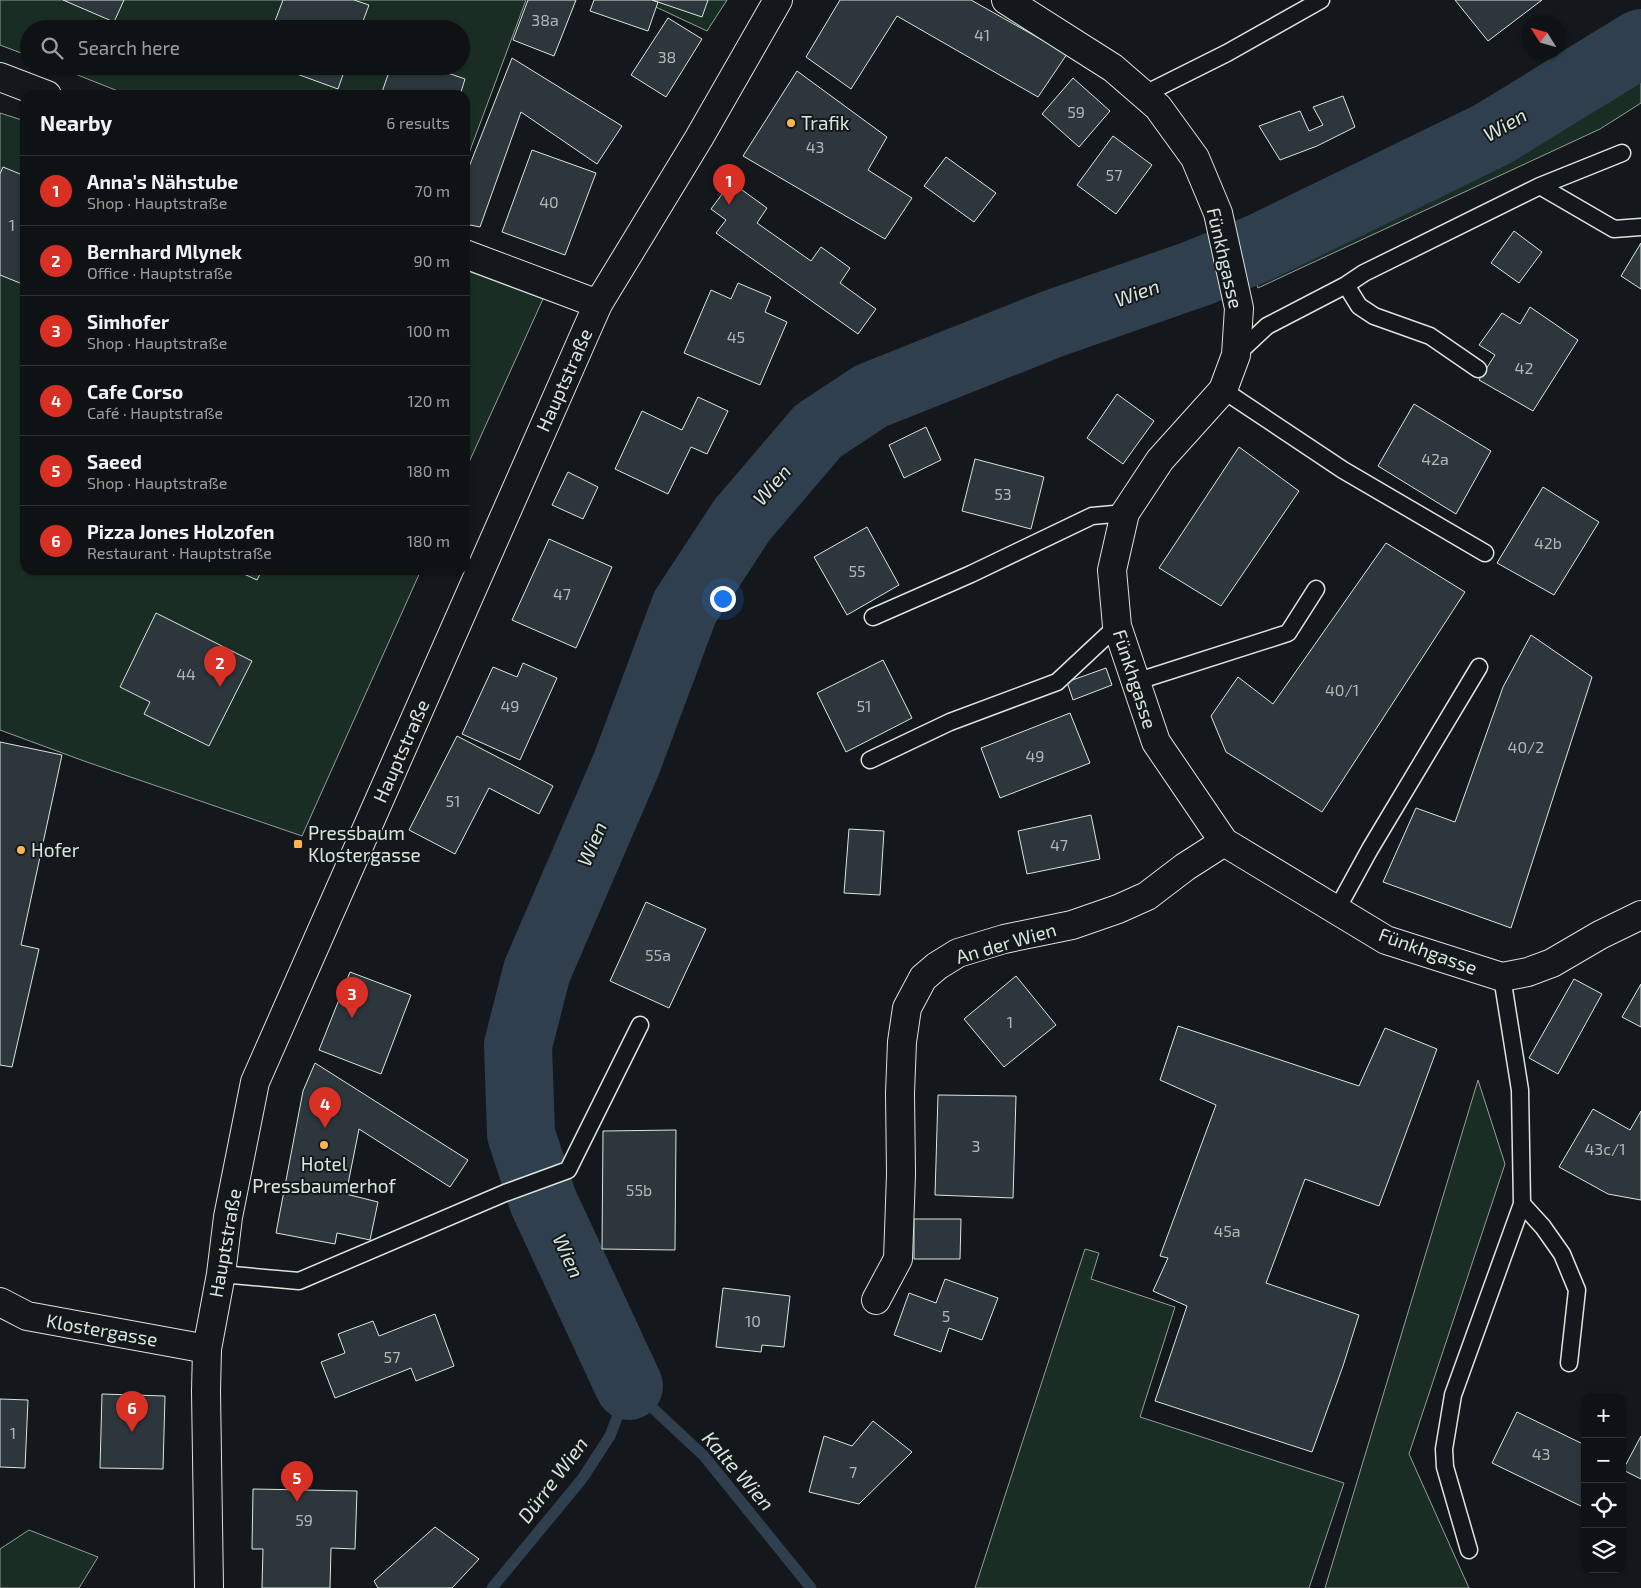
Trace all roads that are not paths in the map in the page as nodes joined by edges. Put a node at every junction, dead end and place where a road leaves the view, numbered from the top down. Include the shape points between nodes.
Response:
1 (778, 0) edge
2 (1006, 0) edge
3 (1321, 0) edge
4 (0, 77) edge
5 (34, 90) edge
6 (1143, 95) junction
7 (1622, 153) dead end
8 (1540, 186) junction
9 (1641, 227) edge
10 (470, 256) edge
11 (1346, 285) junction
12 (598, 304) junction
13 (1236, 355) junction
14 (1478, 369) dead end
15 (1223, 390) junction
16 (1125, 513) junction
17 (1485, 553) dead end
18 (1316, 590) dead end
19 (873, 617) dead end
20 (1117, 626) junction
21 (1479, 668) dead end
22 (1135, 682) junction
23 (870, 760) dead end
24 (1224, 842) junction
25 (1336, 911) junction
26 (1641, 915) edge
27 (1502, 977) junction
28 (640, 1025) dead end
29 (1522, 1204) junction
30 (221, 1274) junction
31 (876, 1300) dead end
32 (0, 1302) edge
33 (207, 1349) junction
34 (1569, 1362) dead end
35 (1469, 1550) dead end
36 (209, 1588) edge

1 - 12 street, Hauptstraße
2 - 6 street, Fünkhgasse via 1113,68
3 - 6 lane
4 - 5 street
6 - 13 street, Fünkhgasse via 1158,107 1195,158 1218,213 1239,308
7 - 8 lane
8 - 9 lane via 1614,229
8 - 11 lane via 1364,273
10 - 12 street
11 - 13 lane via 1267,326
11 - 14 lane via 1359,306 1374,316 1430,336
12 - 30 street, Hauptstraße via 255,1082 228,1217
13 - 15 street, Fünkhgasse
15 - 16 street, Fünkhgasse via 1160,460
15 - 17 lane via 1343,470
16 - 19 lane via 1092,516
16 - 20 street, Fünkhgasse via 1112,570
18 - 22 lane via 1288,633
20 - 22 street, Fünkhgasse
20 - 23 lane via 1057,682 950,722
21 - 25 lane
22 - 24 street, Fünkhgasse via 1156,742
24 - 25 street, Fünkhgasse
24 - 31 street, An der Wien via 1147,896 1118,910 1072,925 958,953 923,978 907,1008 902,1042 898,1259
25 - 27 street, Fünkhgasse via 1386,940
26 - 27 street, Fünkhgasse via 1552,963
27 - 29 lane via 1520,1090
28 - 30 lane via 568,1170 505,1193 299,1280
29 - 34 lane via 1562,1254 1577,1290
29 - 35 lane via 1453,1395 1444,1449 1445,1467
30 - 33 street, Hauptstraße
32 - 33 street, Klostergasse via 27,1316
33 - 36 street, Hauptstraße

